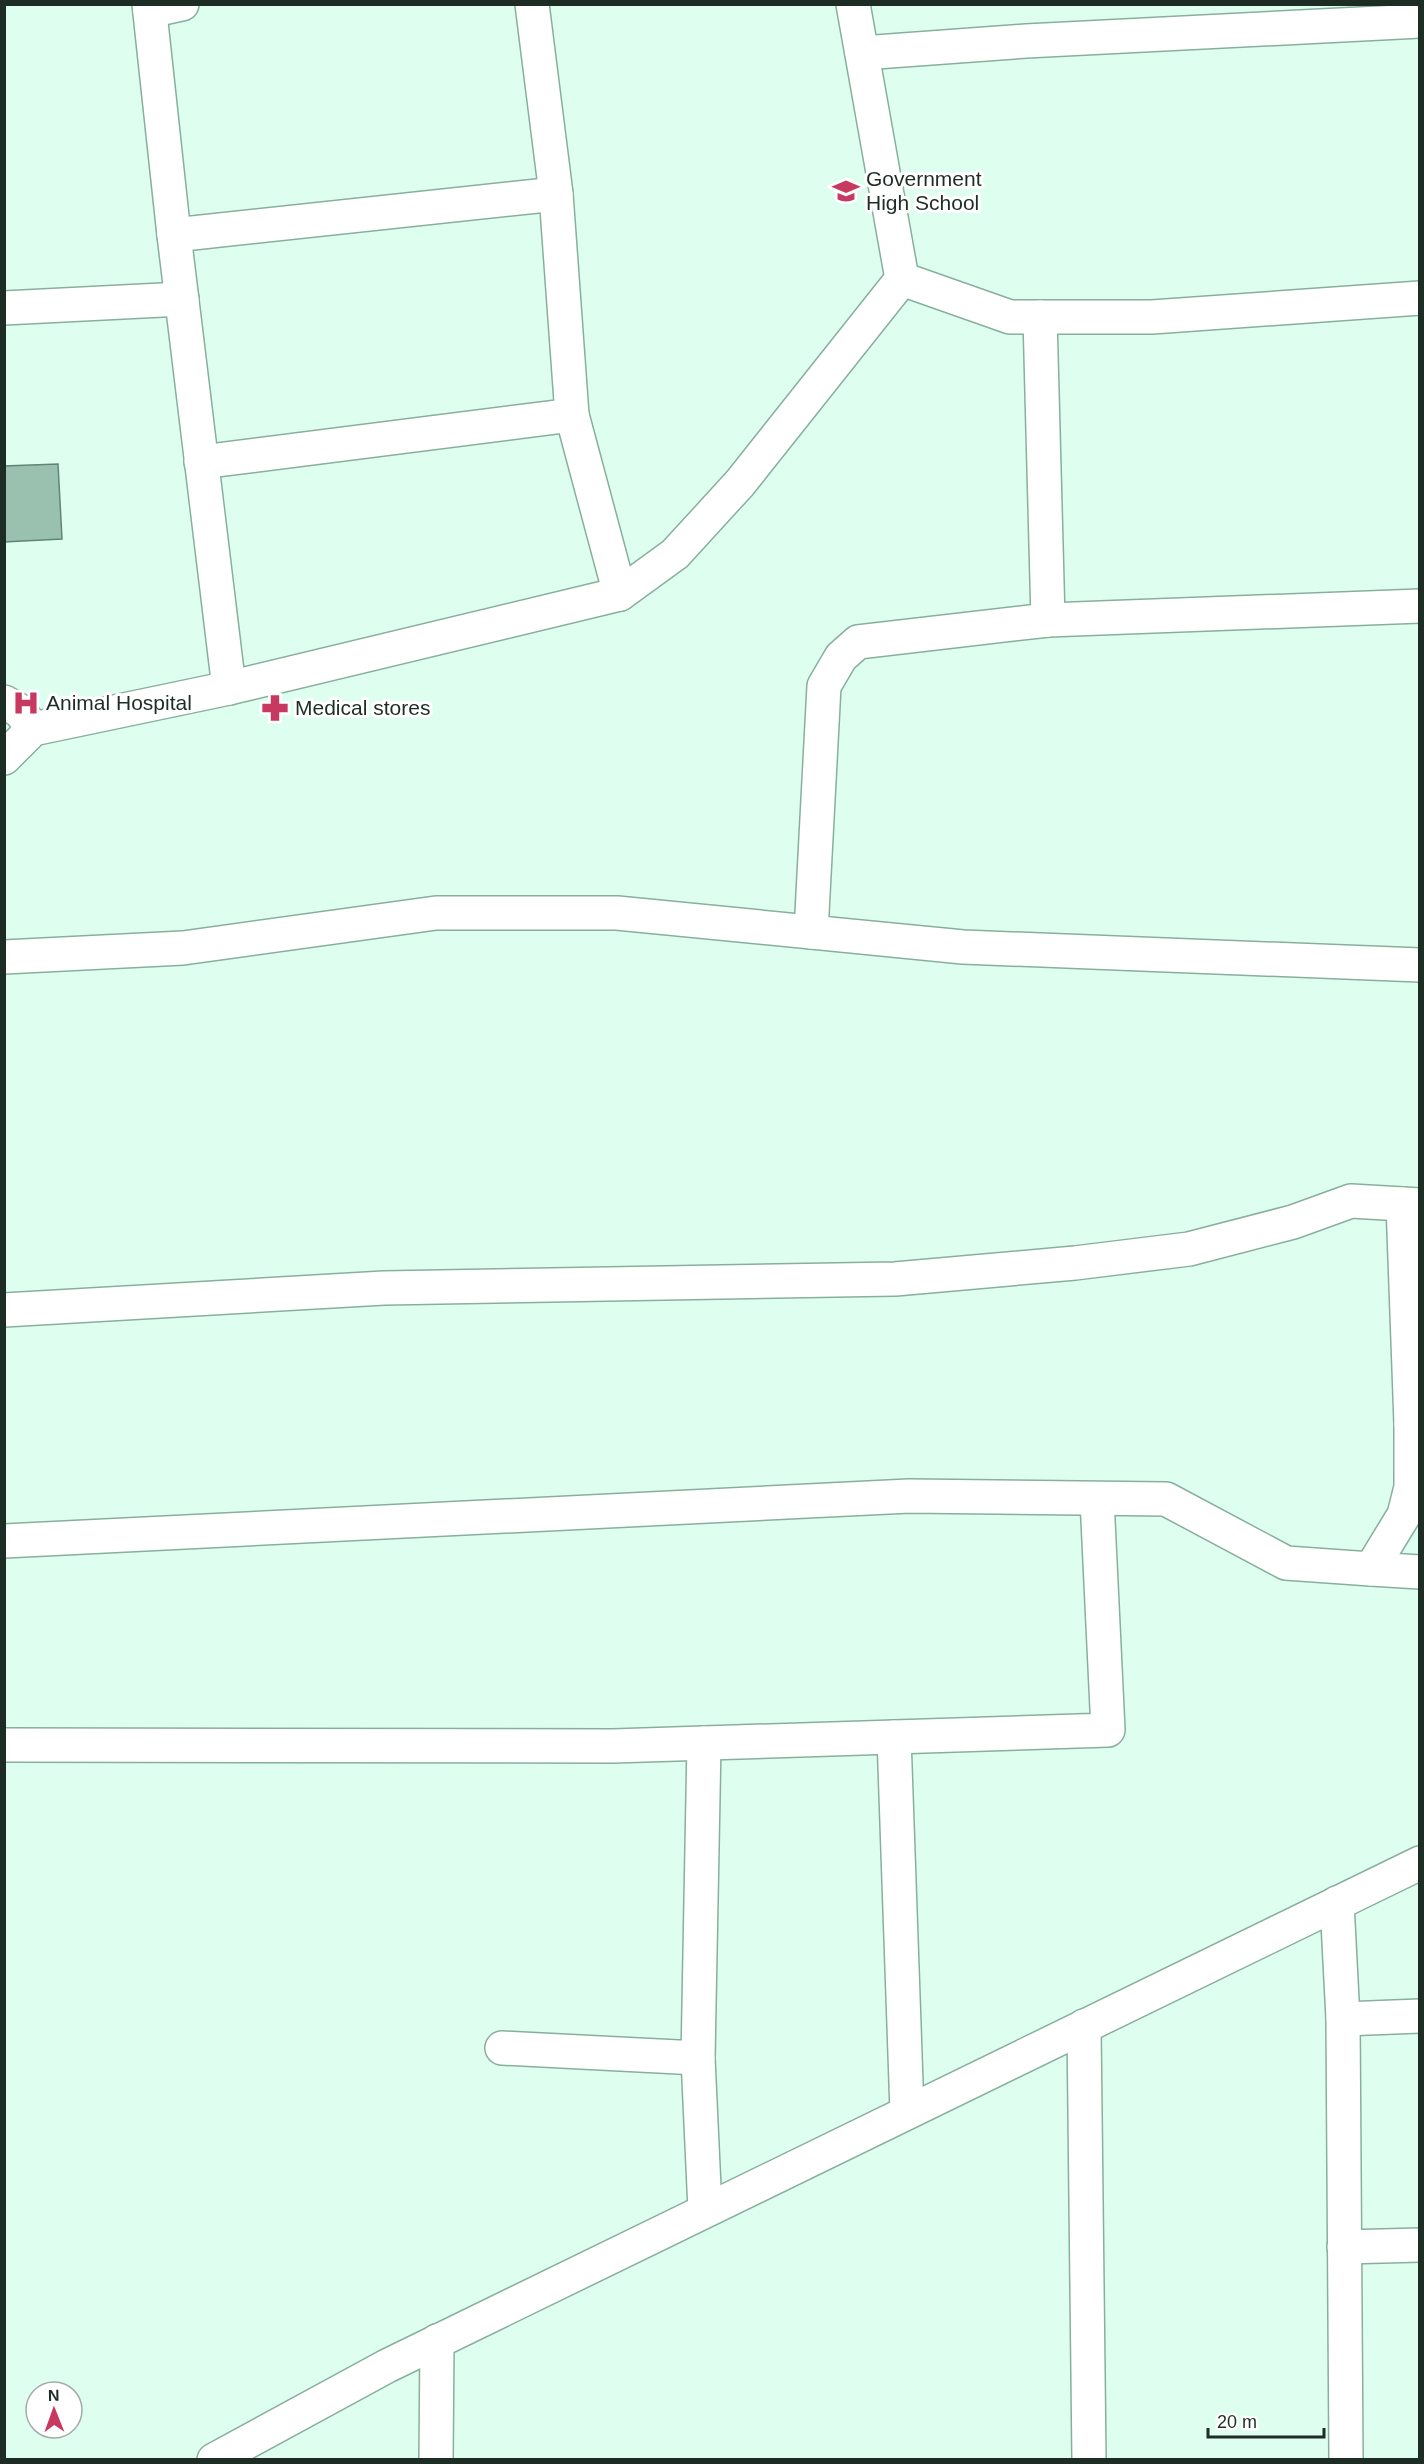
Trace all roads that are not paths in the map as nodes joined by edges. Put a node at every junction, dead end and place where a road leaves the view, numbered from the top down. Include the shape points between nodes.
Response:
1 (182, 4) edge
2 (532, 4) edge
3 (853, 4) edge
4 (150, 8) edge
5 (1419, 21) edge
6 (862, 53) junction
7 (556, 194) junction
8 (174, 235) junction
9 (902, 279) junction
10 (1419, 298) edge
11 (182, 300) junction
12 (4, 308) edge
13 (1040, 317) junction
14 (572, 415) junction
15 (201, 462) junction
16 (620, 594) junction
17 (1419, 606) edge
18 (1048, 620) junction
19 (229, 688) junction
20 (4, 702) edge
21 (33, 729) junction
22 (4, 758) edge
23 (811, 932) junction
24 (4, 957) edge
25 (1419, 965) edge
26 (1411, 1204) edge
27 (4, 1310) edge
28 (1415, 1424) edge
29 (1097, 1499) junction
30 (4, 1541) edge
31 (1371, 1569) junction
32 (1419, 1572) edge
33 (894, 1737) junction
34 (704, 1743) junction
35 (4, 1745) edge
36 (1419, 1863) edge
37 (1337, 1903) junction
38 (1419, 2016) edge
39 (1343, 2019) junction
40 (1084, 2026) junction
41 (502, 2048) dead end
42 (698, 2058) junction
43 (907, 2112) junction
44 (705, 2210) junction
45 (1419, 2245) edge
46 (1344, 2247) junction
47 (437, 2341) junction
48 (214, 2460) edge
49 (436, 2460) edge
50 (1089, 2460) edge
51 (1346, 2460) edge

1 - 4 street
2 - 7 street
3 - 6 street
4 - 8 street
5 - 6 street
6 - 9 street
7 - 8 street
7 - 14 street
8 - 11 street
9 - 13 street via 1010,317
9 - 16 street via 740,483 675,554
10 - 13 street via 1152,317
11 - 12 street
11 - 15 street
13 - 18 street
14 - 15 street
14 - 16 street
15 - 19 street
16 - 19 street
17 - 18 street
18 - 23 street via 858,642 841,657 824,686
19 - 21 street
20 - 21 street via 20,711
21 - 22 street
23 - 24 street via 617,913 436,913 183,948
23 - 25 street via 963,947
26 - 27 street via 1352,1201 1189,1249 895,1279 384,1288
26 - 28 street
28 - 31 street via 1411,1487 1404,1515
29 - 30 street via 909,1496
29 - 31 street via 1166,1499 1286,1563
29 - 33 street via 1108,1730
31 - 32 street
33 - 34 street
33 - 43 street
34 - 35 street
34 - 42 street
36 - 37 street
37 - 39 street
37 - 40 street
38 - 39 street
39 - 46 street
40 - 43 street
40 - 50 street
41 - 42 street
42 - 44 street
43 - 44 street
44 - 47 street
45 - 46 street
46 - 51 street
47 - 48 street
47 - 49 street

